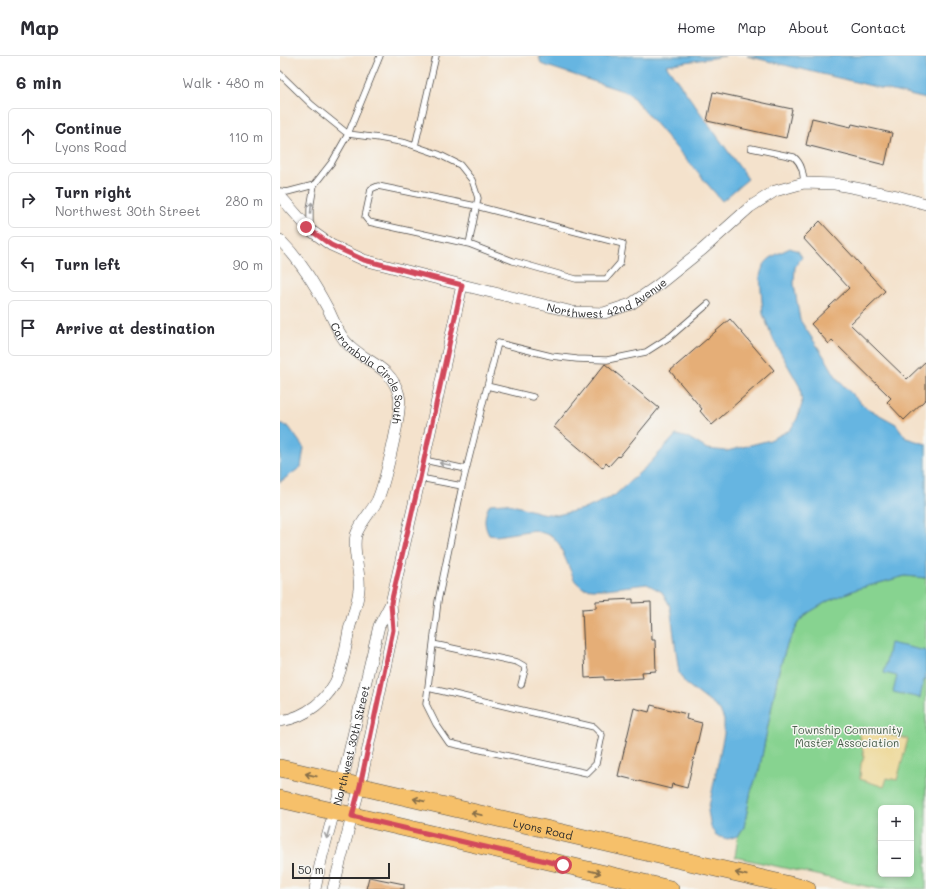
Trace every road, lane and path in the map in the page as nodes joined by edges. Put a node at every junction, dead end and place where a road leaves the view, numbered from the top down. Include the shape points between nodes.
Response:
1 (380, 56) edge
2 (436, 56) edge
3 (280, 74) edge
4 (348, 134) junction
5 (415, 146) junction
6 (751, 148) dead end
7 (804, 183) junction
8 (314, 185) junction
9 (280, 191) edge
10 (280, 196) edge
11 (926, 204) edge
12 (476, 206) junction
13 (310, 230) junction
14 (280, 240) edge
15 (469, 244) junction
16 (462, 285) junction
17 (708, 304) dead end
18 (487, 386) junction
19 (533, 397) dead end
20 (424, 460) junction
21 (466, 469) junction
22 (420, 478) junction
23 (462, 486) junction
24 (391, 603) junction
25 (434, 644) junction
26 (521, 685) dead end
27 (428, 688) junction
28 (280, 721) edge
29 (280, 768) edge
30 (342, 782) junction
31 (360, 786) junction
32 (280, 799) edge
33 (334, 812) junction
34 (352, 816) junction
35 (315, 889) edge
36 (333, 889) edge
37 (670, 889) edge
38 (807, 889) edge

1 - 4 lane
2 - 5 lane
3 - 4 lane via 312,105
4 - 5 lane
4 - 8 lane via 332,162
5 - 12 lane via 460,165 472,180 478,198
6 - 7 lane via 794,157 803,170
7 - 11 street, Northwest 42nd Avenue via 835,184
7 - 16 street, Northwest 42nd Avenue via 775,191 750,206 657,286 631,304 604,313 573,312
8 - 9 lane via 287,192
13 -> 8 lane
10 - 13 street, Northwest 42nd Avenue
12 - 15 lane
12 - 15 lane via 378,186 371,189 365,217 369,222
12 - 15 lane via 623,244 620,263 606,279 576,279 513,261
13 - 16 street, Northwest 42nd Avenue via 331,245 364,260
14 - 28 street, Carambola Circle South via 312,278 344,340 354,351 383,368 399,396 398,418 385,475 377,500 357,533 354,547 359,589 339,675 330,692 318,703 304,713
16 - 20 street, Northwest 30th Street
17 - 18 lane via 671,336 646,352 607,360 551,356 498,343
18 - 19 lane
18 - 21 lane
21 -> 20 lane
20 - 22 street, Northwest 30th Street
21 - 23 lane
22 - 23 lane
22 - 24 street, Northwest 30th Street
23 - 25 lane via 438,601
24 - 30 street, Northwest 30th Street via 379,626
24 - 31 street, Northwest 30th Street via 393,630
25 - 26 lane via 517,662 524,666 525,670
25 - 27 lane
27 - 27 lane via 426,704 449,743 587,773 596,764 602,734 594,727
30 -> 29 main road, Lyons Road
30 - 31 main road, Lyons Road
30 - 33 street, Northwest 30th Street
31 - 34 street, Northwest 30th Street
38 -> 31 main road, Lyons Road
32 - 33 main road
33 - 34 main road
33 -> 35 street, Northwest 30th Street
34 - 36 street, Northwest 30th Street
34 -> 37 main road

